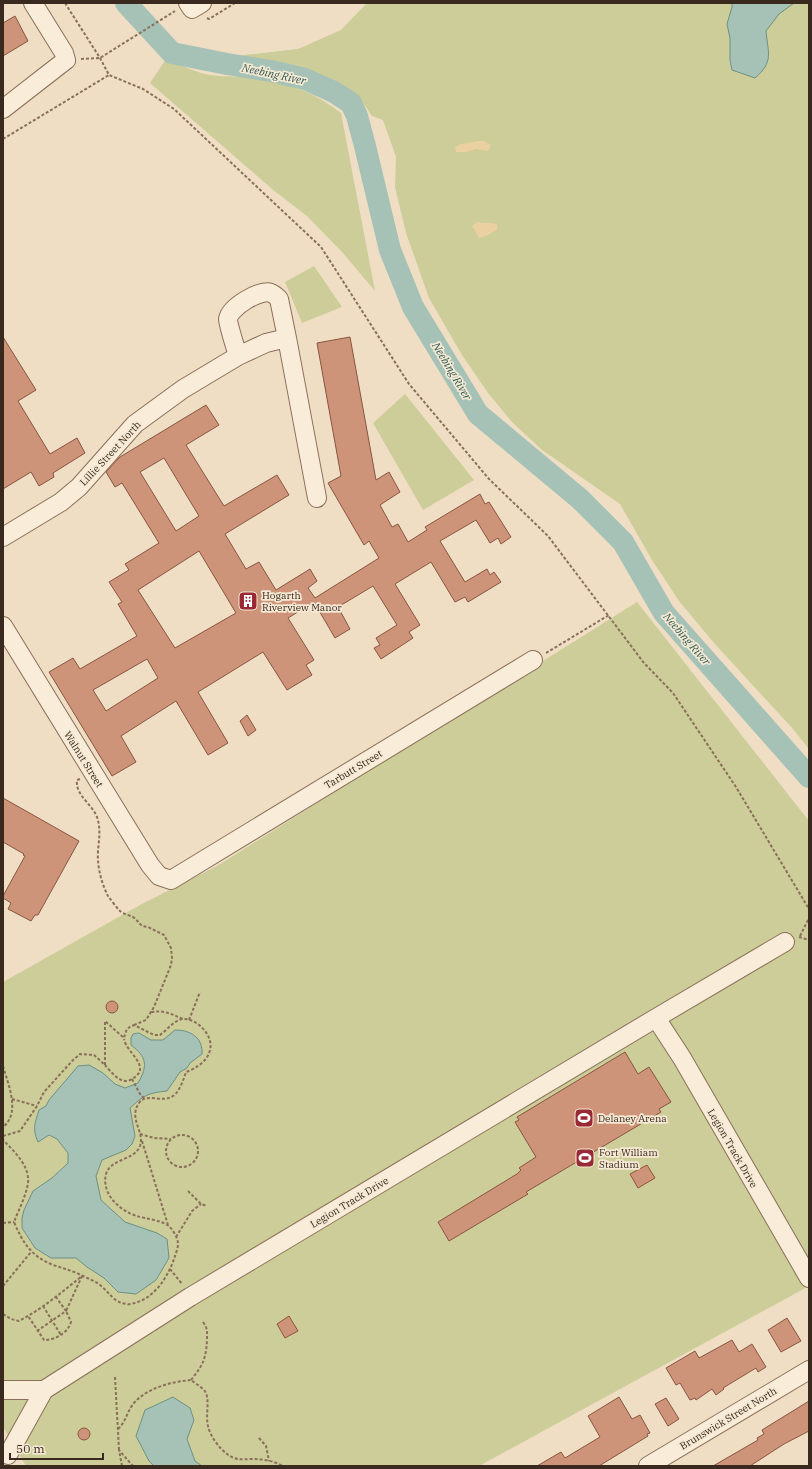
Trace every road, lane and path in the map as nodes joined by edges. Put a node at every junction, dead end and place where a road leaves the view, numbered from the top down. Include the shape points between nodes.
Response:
1 (33, 3) edge
2 (65, 3) edge
3 (171, 14) dead end
4 (100, 58) junction
5 (66, 60) junction
6 (109, 75) junction
7 (3, 109) edge
8 (3, 139) edge
9 (287, 338) junction
10 (238, 356) junction
11 (317, 498) dead end
12 (3, 537) edge
13 (609, 615) junction
14 (3, 626) edge
15 (533, 660) joint
16 (92, 771) junction
17 (174, 878) joint
18 (809, 909) edge
19 (809, 918) edge
20 (792, 940) junction
21 (809, 940) edge
22 (200, 992) dead end
23 (151, 1012) junction
24 (656, 1018) junction
25 (183, 1019) junction
26 (189, 1020) junction
27 (134, 1025) junction
28 (124, 1038) junction
29 (105, 1065) junction
30 (3, 1066) edge
31 (132, 1079) junction
32 (12, 1098) junction
33 (144, 1099) junction
34 (37, 1106) junction
35 (3, 1127) edge
36 (140, 1134) junction
37 (3, 1136) edge
38 (171, 1139) junction
39 (3, 1140) edge
40 (142, 1140) junction
41 (188, 1191) dead end
42 (201, 1204) junction
43 (207, 1206) dead end
44 (14, 1222) junction
45 (3, 1223) edge
46 (168, 1225) junction
47 (176, 1237) junction
48 (32, 1252) junction
49 (170, 1269) junction
50 (82, 1276) junction
51 (809, 1278) edge
52 (3, 1286) edge
53 (56, 1297) junction
54 (190, 1297) junction
55 (43, 1306) junction
56 (66, 1311) junction
57 (3, 1314) edge
58 (28, 1316) junction
59 (52, 1321) junction
60 (203, 1322) dead end
61 (37, 1331) junction
62 (61, 1335) junction
63 (809, 1370) edge
64 (115, 1377) dead end
65 (191, 1380) junction
66 (3, 1390) edge
67 (44, 1390) junction
68 (118, 1429) junction
69 (259, 1438) dead end
70 (119, 1450) junction
71 (8, 1456) edge
72 (269, 1461) junction
73 (122, 1466) edge
74 (133, 1466) edge
75 (283, 1466) edge
76 (648, 1466) edge

1 - 5 street
2 - 4 path
3 - 4 path
4 - 5 path
4 - 6 path
5 - 7 street
6 - 8 path
6 - 13 path via 143,89 174,109 321,247 409,384 489,479 548,536
9 - 10 street, Lillie Street North via 266,342
9 - 10 street via 279,299 271,293 262,293 239,304 228,320
9 - 11 street
10 - 12 street, Lillie Street North via 183,389 135,424 79,487 61,502
13 - 15 path
13 - 18 path via 644,663 673,693 736,787
14 - 16 street, Walnut Street
15 - 17 street, Tarbutt Street
16 - 17 street, Walnut Street via 150,865 159,876 170,880
16 - 23 path via 77,780 77,783 84,800 90,804 99,826 98,852 102,882 120,911 135,918 142,926 164,935 171,948 171,966
19 - 20 path
20 - 21 path
20 - 24 street, Legion Track Drive
22 - 26 path
23 - 25 path via 161,1011
23 - 27 path via 146,1020
24 - 51 street, Legion Track Drive via 682,1058
24 - 54 street, Legion Track Drive
25 - 26 path
25 - 27 path via 160,1035
26 - 33 path via 196,1022 204,1031 211,1044 210,1051 195,1068 186,1072 174,1096 160,1100
27 - 28 path via 126,1029
28 - 29 path via 105,1021
28 - 31 path via 126,1046 140,1063 140,1068
29 - 31 path via 123,1081
29 - 34 path via 94,1055 80,1054 44,1092
30 - 32 path
31 - 33 path
32 - 34 path
32 - 35 path via 13,1110
33 - 36 path via 134,1115
34 - 37 path via 20,1131
36 - 38 path
36 - 40 path
38 - 38 path via 185,1135 193,1140 197,1154 192,1162 177,1166 168,1159 166,1149
39 - 44 path via 26,1169 28,1182
40 - 46 path
40 - 46 path via 137,1151 108,1169 105,1188 114,1202 128,1212
41 - 42 path
42 - 43 path
42 - 47 path via 192,1211
44 - 45 path
44 - 48 path via 23,1242
46 - 47 path
47 - 49 path via 178,1245
48 - 50 path via 52,1264
48 - 52 path
49 - 50 path via 150,1296 128,1305 118,1302 100,1285
49 - 54 path
50 - 53 path
50 - 56 path
53 - 55 path
53 - 56 path
54 - 67 street, Legion Track Drive
55 - 58 path
55 - 59 path
56 - 59 path
56 - 62 path via 71,1322 69,1328
57 - 58 path via 19,1321
58 - 61 path
59 - 61 path
59 - 62 path
60 - 65 path via 207,1328 206,1353
61 - 62 path via 44,1340
63 - 76 street, Brunswick Street North
64 - 68 path
65 - 68 path via 174,1382 144,1395 133,1404
65 - 72 path via 204,1390 207,1399 208,1427 216,1442 227,1454 241,1461
66 - 67 street
67 - 71 street, Legion Track Drive
68 - 70 path
69 - 72 path via 266,1446
70 - 73 path
70 - 74 path
72 - 75 path

